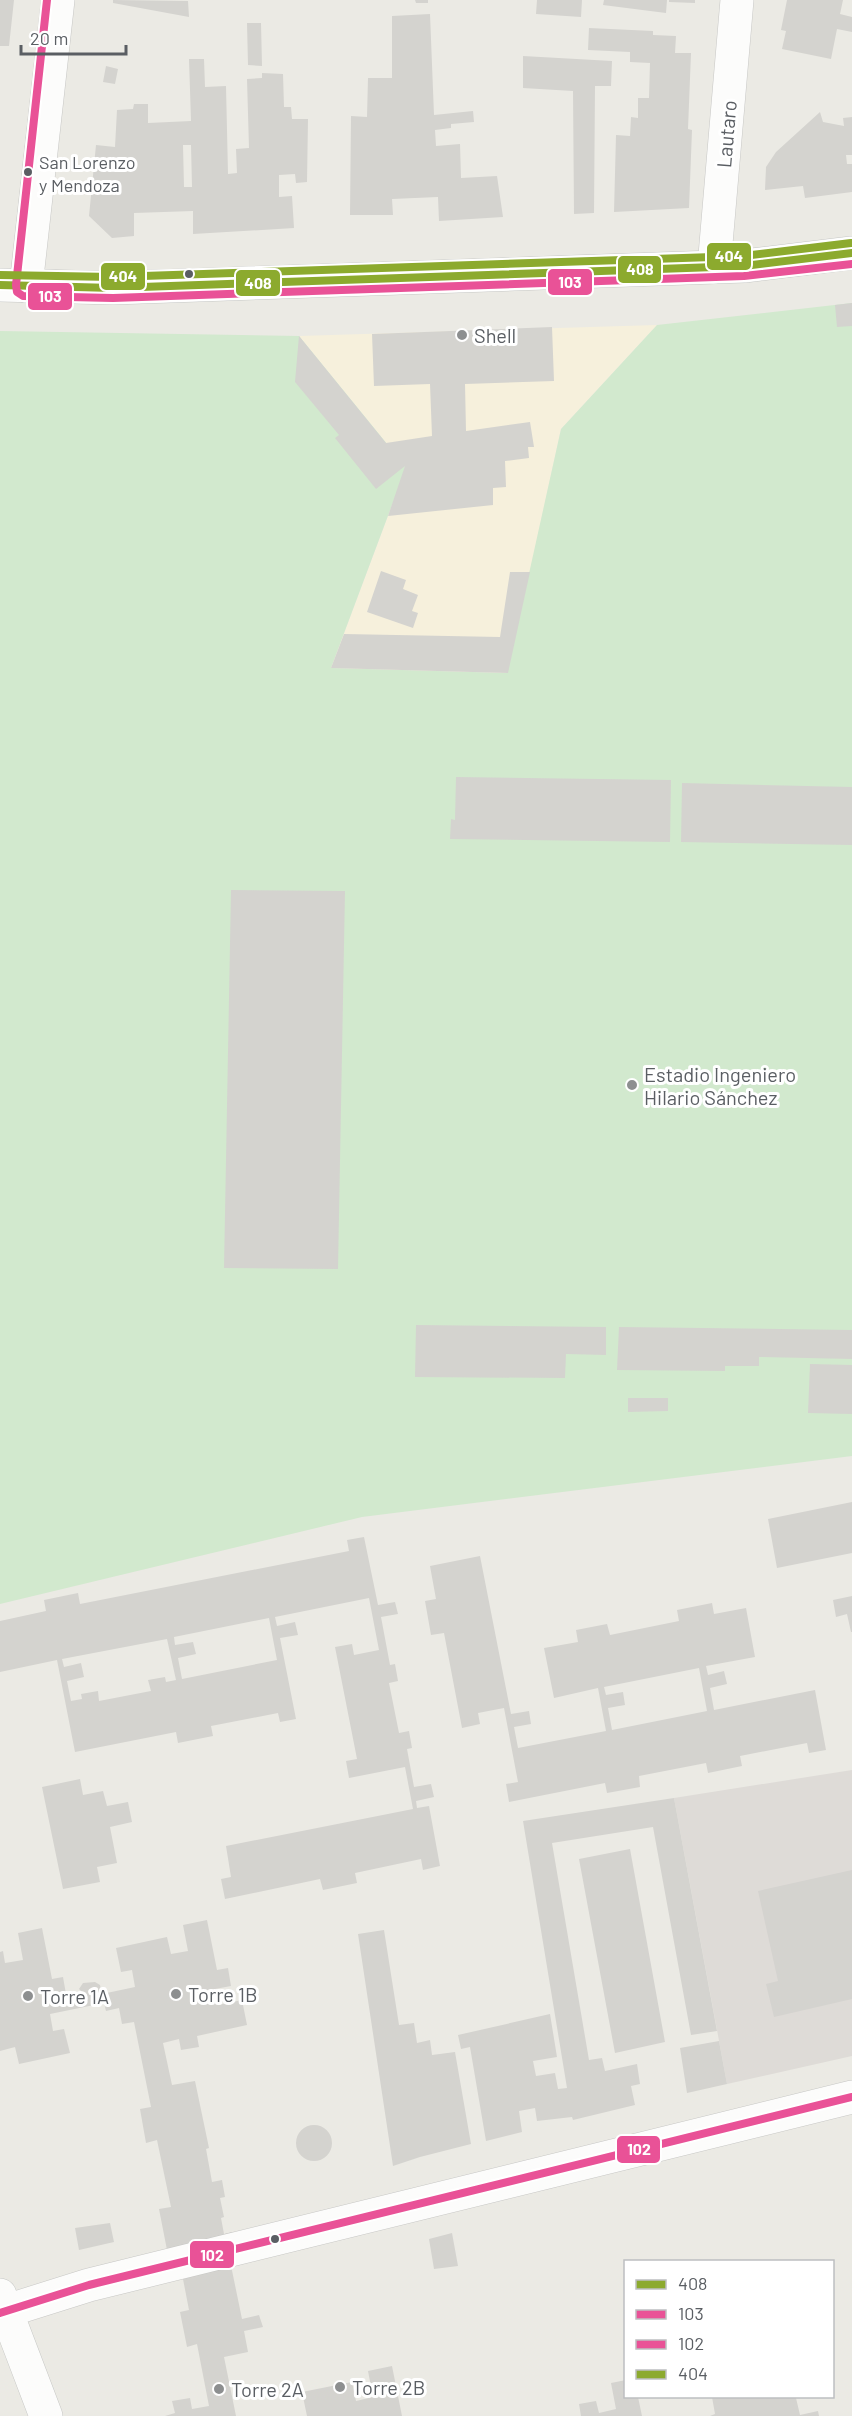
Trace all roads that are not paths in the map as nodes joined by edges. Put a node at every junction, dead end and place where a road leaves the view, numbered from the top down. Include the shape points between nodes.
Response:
1 (58, 0) edge
2 (737, 0) edge
3 (852, 253) edge
4 (714, 267) junction
5 (13, 285) edge
6 (852, 2097) edge
7 (2, 2306) edge
8 (46, 2416) edge

1 - 5 street
2 - 4 street, Lautaro
3 - 4 street
4 - 5 street via 113,288
6 - 7 street
7 - 8 street

